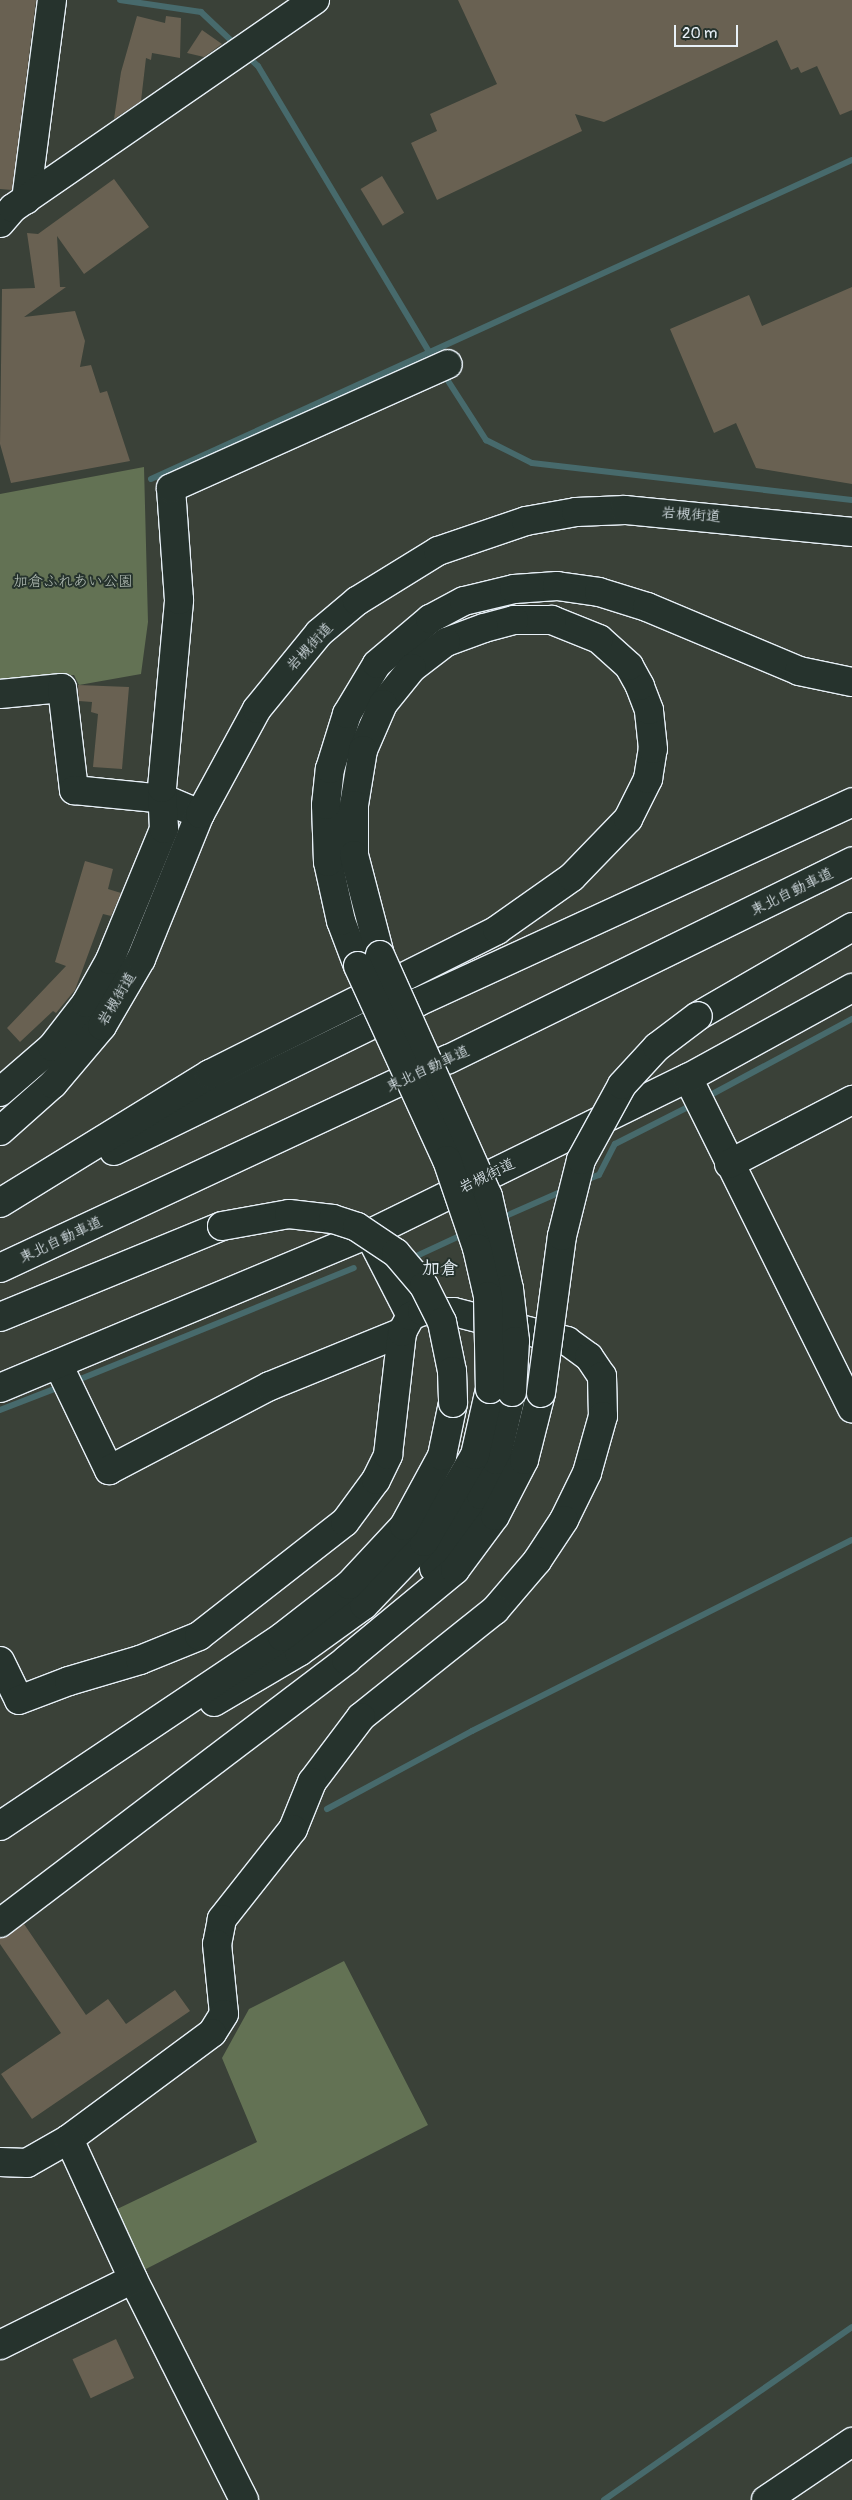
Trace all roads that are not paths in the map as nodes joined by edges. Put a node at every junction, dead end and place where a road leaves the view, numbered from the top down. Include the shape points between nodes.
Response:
1 (52, 0) edge
2 (315, 0) edge
3 (10, 209) edge
4 (439, 368) dead end
5 (852, 532) edge
6 (852, 682) edge
7 (0, 694) edge
8 (164, 799) junction
9 (852, 802) edge
10 (200, 814) junction
11 (852, 862) edge
12 (852, 927) edge
13 (369, 960) junction
14 (852, 988) edge
15 (0, 1092) edge
16 (696, 1094) junction
17 (852, 1100) edge
18 (0, 1130) edge
19 (729, 1164) junction
20 (0, 1203) edge
21 (0, 1207) edge
22 (369, 1234) junction
23 (0, 1268) edge
24 (0, 1318) edge
25 (407, 1324) junction
26 (58, 1364) junction
27 (0, 1388) edge
28 (501, 1391) junction
29 (852, 1408) edge
30 (375, 1636) junction
31 (0, 1661) edge
32 (116, 1751) junction
33 (0, 1826) edge
34 (0, 1923) edge
35 (69, 2139) junction
36 (0, 2162) edge
37 (133, 2279) junction
38 (0, 2345) edge
39 (852, 2442) edge
40 (244, 2500) edge
41 (766, 2500) edge

1 - 3 main road
2 - 3 main road
4 - 8 main road via 171,488 179,600
5 - 10 main road, 岩槻街道 via 625,510 576,512 526,521 438,551 357,601 319,633 257,709
6 - 13 main road via 799,671 647,606 599,592 557,586 514,589 464,601 430,619 377,664 346,714 330,769 326,805 328,862 341,921
7 - 8 main road via 62,688 74,790
8 - 10 main road
8 - 15 main road via 164,829 105,969 86,1003 52,1047
9 - 21 main road via 418,1002
10 - 18 main road, 岩槻街道 via 141,959 102,1026 54,1084
11 - 23 main road, 東北自動車道 via 449,1059
12 - 30 main road, bridge via 698,1016 657,1048 622,1085 581,1160 562,1236 541,1393 524,1460 495,1516 455,1570
13 - 20 main road via 354,855 354,805 363,750 383,704 412,668 432,652 446,642 484,628 514,620 552,620 600,639 629,666 640,686 649,710 653,749 648,779 628,819 572,877 496,930 210,1074
13 - 28 main road, bridge via 447,1160 477,1248
14 - 16 main road, 岩槻街道
16 - 19 main road
16 - 22 main road, 岩槻街道
17 - 19 main road
19 - 29 main road
22 - 25 main road
22 - 26 main road, 岩槻街道
24 - 32 main road, bridge via 222,1226 289,1214 357,1227 396,1253 424,1286 442,1322 452,1372 453,1403 442,1456 404,1526 349,1586 282,1637
25 - 26 main road via 270,1386 110,1470
25 - 31 main road via 388,1455 376,1480 345,1522 199,1636 140,1660 19,1700
25 - 35 main road via 422,1311 454,1312 567,1341 589,1357 602,1376 603,1416 587,1473 564,1520 537,1561 495,1610 361,1717 328,1755 312,1782 293,1829 222,1919 216,1944 224,2014 212,2033
26 - 27 main road, 岩槻街道
28 - 30 main road via 498,1452 482,1496 448,1550
28 - 32 main road via 454,1497 424,1542 364,1605 299,1652 219,1700
30 - 34 main road
32 - 33 main road
35 - 36 main road via 27,2163
35 - 37 main road
37 - 38 main road
37 - 40 main road
39 - 41 main road

